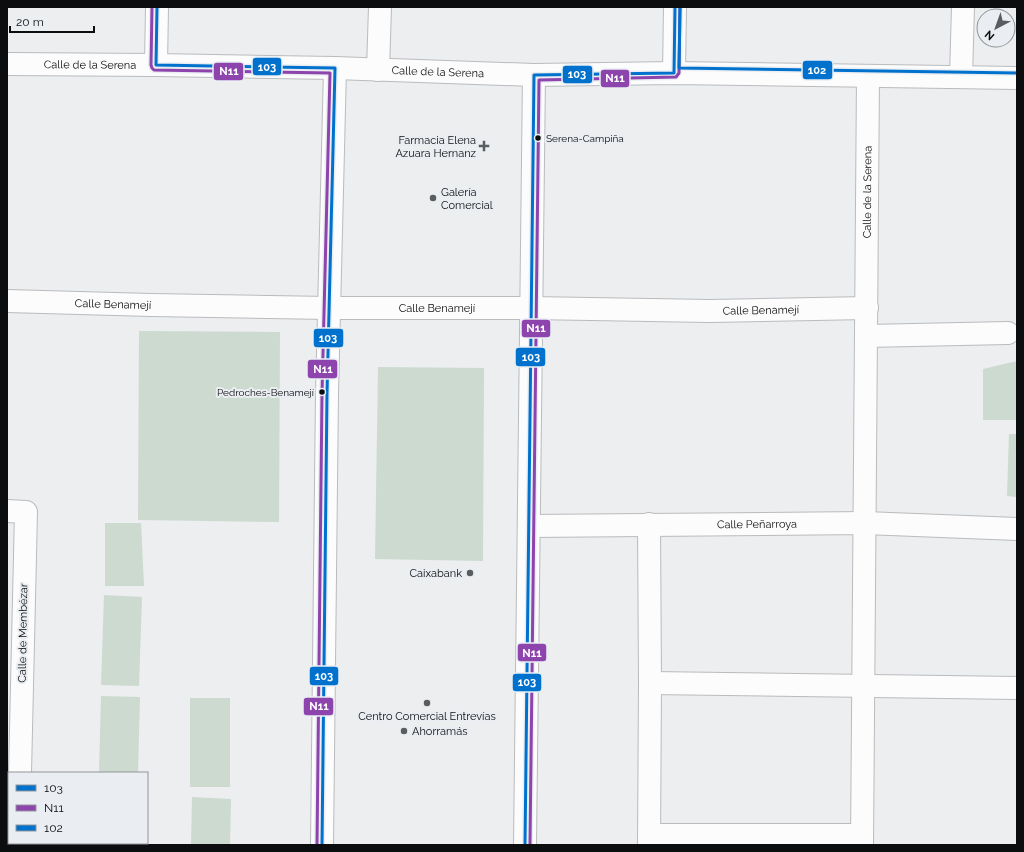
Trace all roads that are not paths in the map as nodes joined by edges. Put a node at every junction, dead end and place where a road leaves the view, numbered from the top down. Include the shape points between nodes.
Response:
1 (158, 7) edge
2 (380, 7) edge
3 (675, 7) edge
4 (963, 7) edge
5 (7, 64) edge
6 (156, 65) junction
7 (335, 68) junction
8 (378, 70) junction
9 (674, 73) junction
10 (534, 75) junction
11 (868, 76) junction
12 (961, 77) junction
13 (1017, 78) edge
14 (7, 301) edge
15 (329, 308) junction
16 (531, 308) junction
17 (866, 308) junction
18 (1008, 333) dead end
19 (866, 336) junction
20 (7, 511) edge
21 (865, 523) junction
22 (649, 524) junction
23 (529, 526) junction
24 (1017, 530) edge
25 (650, 683) junction
26 (864, 687) junction
27 (1017, 688) edge
28 (20, 772) edge
29 (650, 840) edge
30 (862, 840) edge
31 (322, 845) edge
32 (525, 845) edge

1 - 6 street
2 - 8 street
3 - 9 street
4 - 12 street
5 - 6 street, Calle de la Serena
6 - 7 street, Calle de la Serena
7 - 8 street, Calle de la Serena
7 - 15 street
8 - 10 street, Calle de la Serena
9 - 10 street, Calle de la Serena
9 - 11 street, Calle de la Serena
10 - 16 street
11 - 12 street, Calle de la Serena
11 - 17 street, Calle de la Serena
12 - 13 street, Calle de la Serena
14 - 15 street, Calle Benamejí
15 - 16 street, Calle Benamejí
15 - 31 street
16 - 17 street, Calle Benamejí via 710,311
16 - 23 street
17 - 19 street
18 - 19 street
19 - 21 street
20 - 28 street, Calle de Membézar via 26,512
21 - 22 street, Calle Peñarroya
21 - 24 street, Calle Peñarroya
21 - 26 street
22 - 23 street, Calle Peñarroya
22 - 25 street
23 - 32 street
25 - 26 street
25 - 29 street
26 - 27 street
26 - 30 street
29 - 30 street

